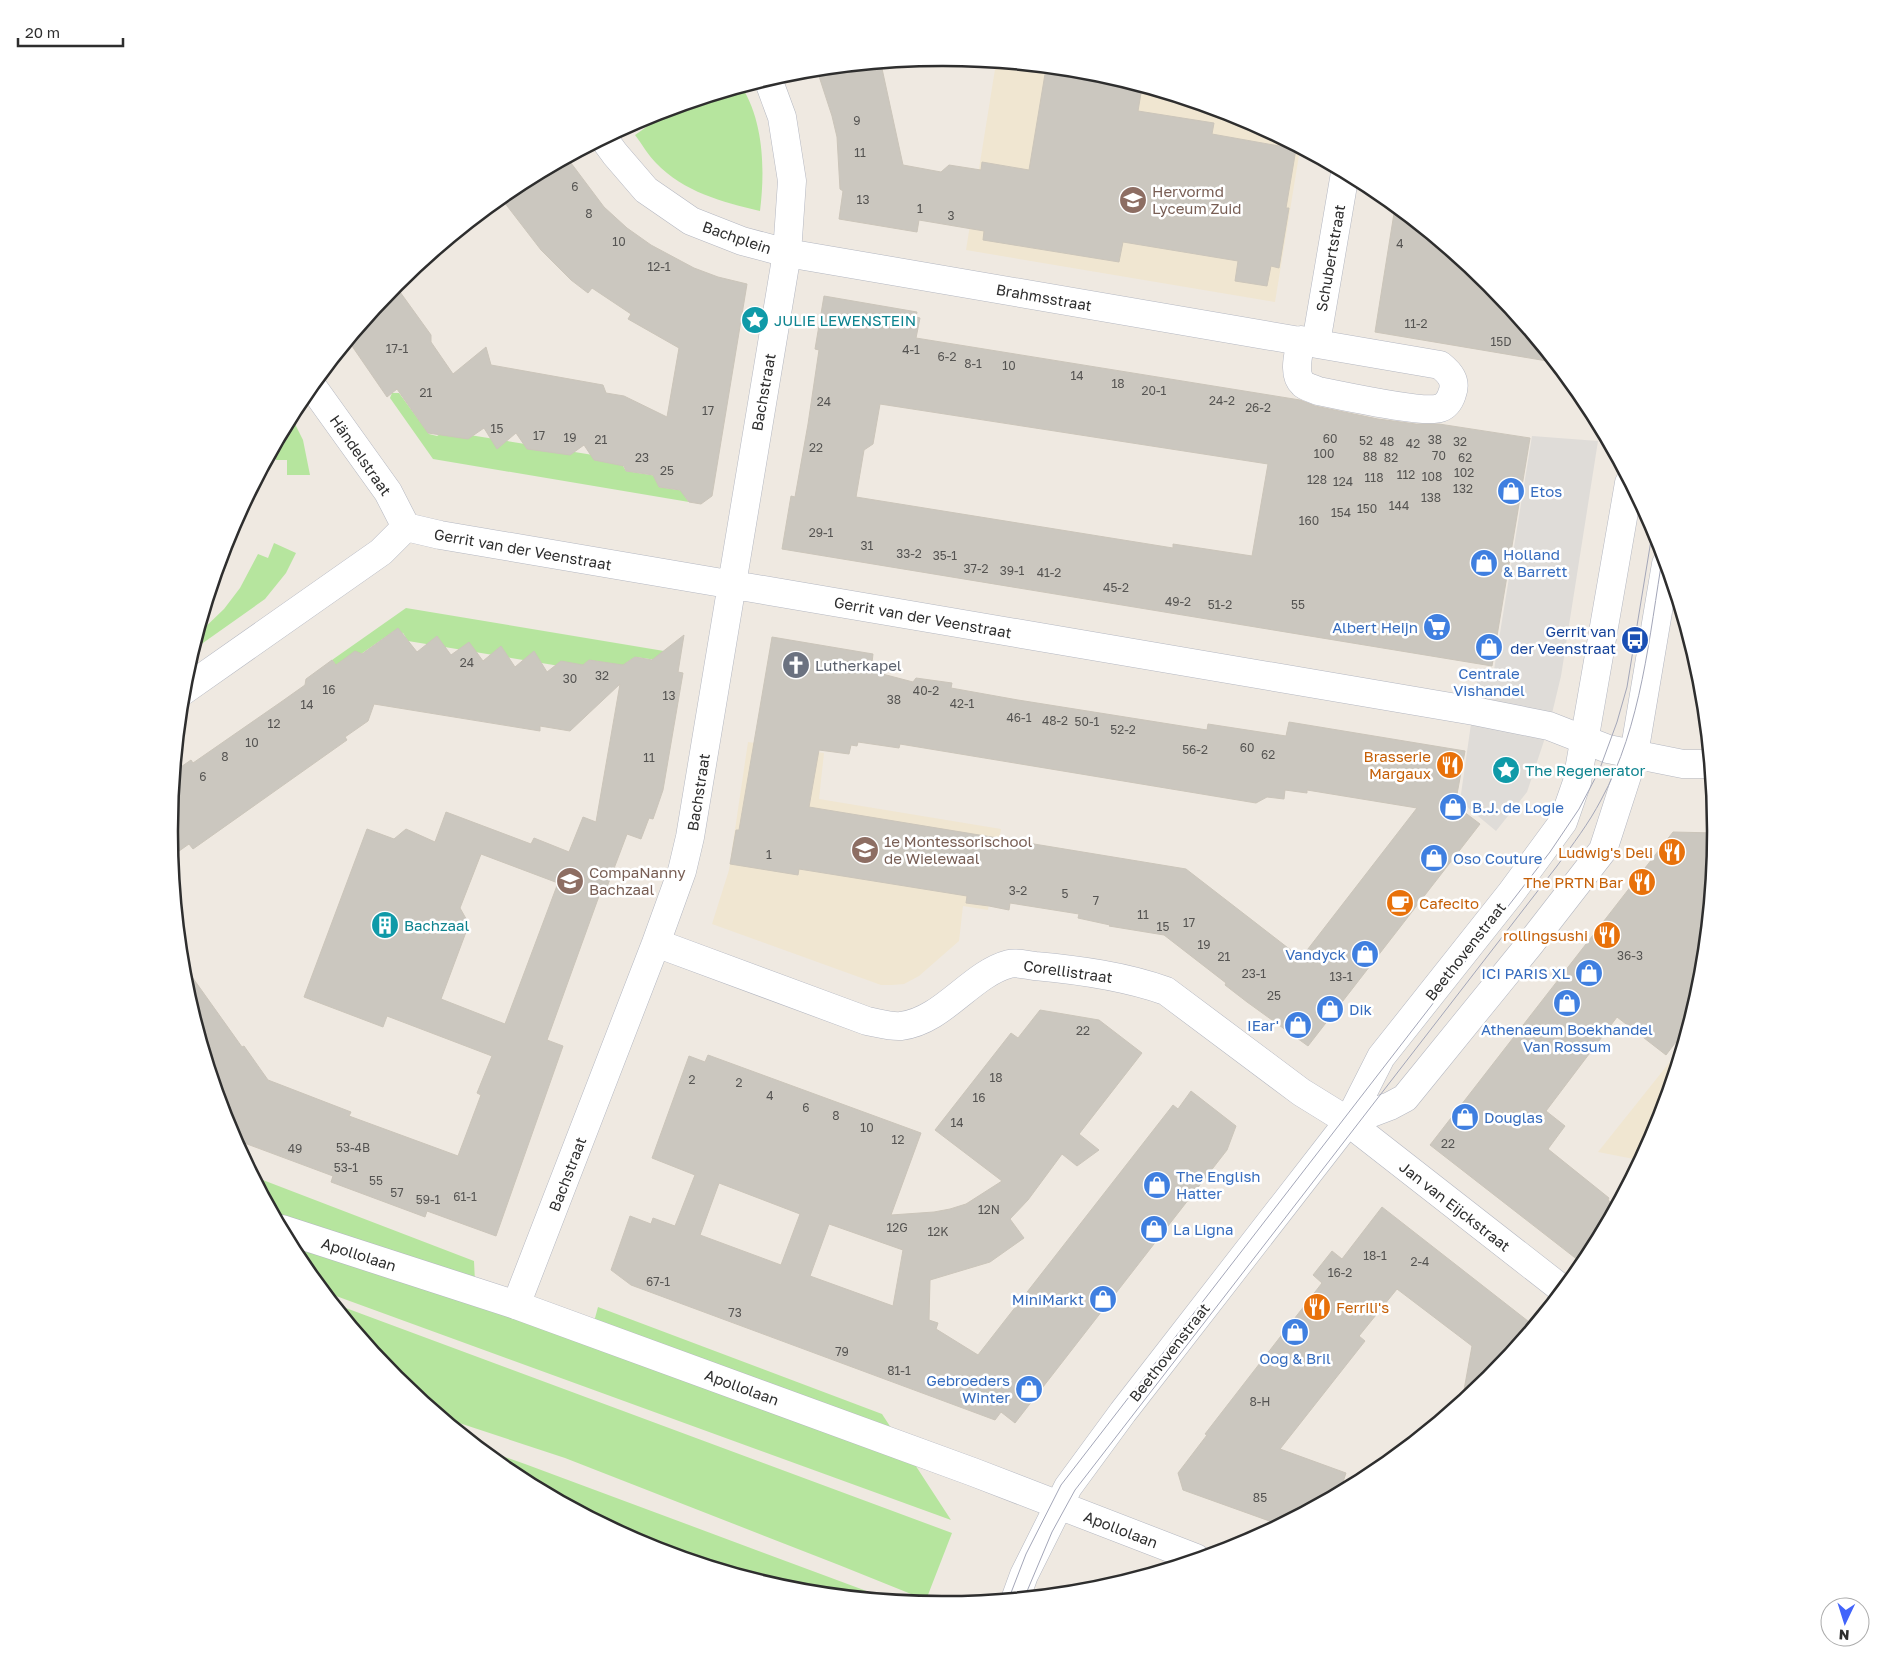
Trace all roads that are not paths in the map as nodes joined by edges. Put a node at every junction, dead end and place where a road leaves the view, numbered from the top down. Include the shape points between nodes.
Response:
1 (770, 86) edge
2 (607, 143) edge
3 (1343, 180) edge
4 (787, 254) junction
5 (1308, 342) junction
6 (317, 392) edge
7 (1627, 492) edge
8 (406, 527) junction
9 (1664, 577) edge
10 (731, 584) junction
11 (192, 685) edge
12 (1584, 739) junction
13 (1634, 754) junction
14 (1704, 764) edge
15 (656, 943) junction
16 (1348, 1122) junction
17 (292, 1232) edge
18 (1557, 1285) edge
19 (516, 1305) junction
20 (1058, 1505) junction
21 (1188, 1555) edge
22 (1018, 1591) edge

1 - 4 street, Bachplein via 782,117 792,181
2 - 4 street, Bachplein via 646,190 691,221
3 - 5 street, Schubertstraat
4 - 5 street, Brahmsstraat
4 - 10 street, Bachstraat
5 - 5 street, Brahmsstraat via 1440,364 1454,381 1453,392 1449,401 1439,408 1419,409 1318,391 1303,384 1298,376 1297,367
6 - 8 street, Händelstraat via 388,492
7 - 12 street, Beethovenstraat
8 - 10 street, Gerrit van der Veenstraat via 440,536
8 - 11 street via 381,552
9 - 13 street
10 - 12 street, Gerrit van der Veenstraat via 1483,713 1549,726
10 - 15 street, Bachstraat via 690,837 682,871
12 - 13 street, Gerrit van der Veenstraat via 1608,749
12 - 16 street, Beethovenstraat via 1577,782 1563,822 1512,893 1381,1057
13 - 14 street, Gerrit van der Veenstraat via 1683,764
13 - 16 street via 1603,850 1530,944 1404,1098
15 - 16 street, Corellistraat via 867,1021 900,1026 936,1012 993,970 1011,963 1106,975 1146,984 1166,990 1301,1092
15 - 19 street, Bachstraat
16 - 18 street, Jan van Eijckstraat
16 - 20 street, Beethovenstraat via 1122,1412
17 - 19 street, Apollolaan
19 - 20 street, Apollolaan
20 - 21 street, Apollolaan
20 - 22 street, Beethovenstraat

